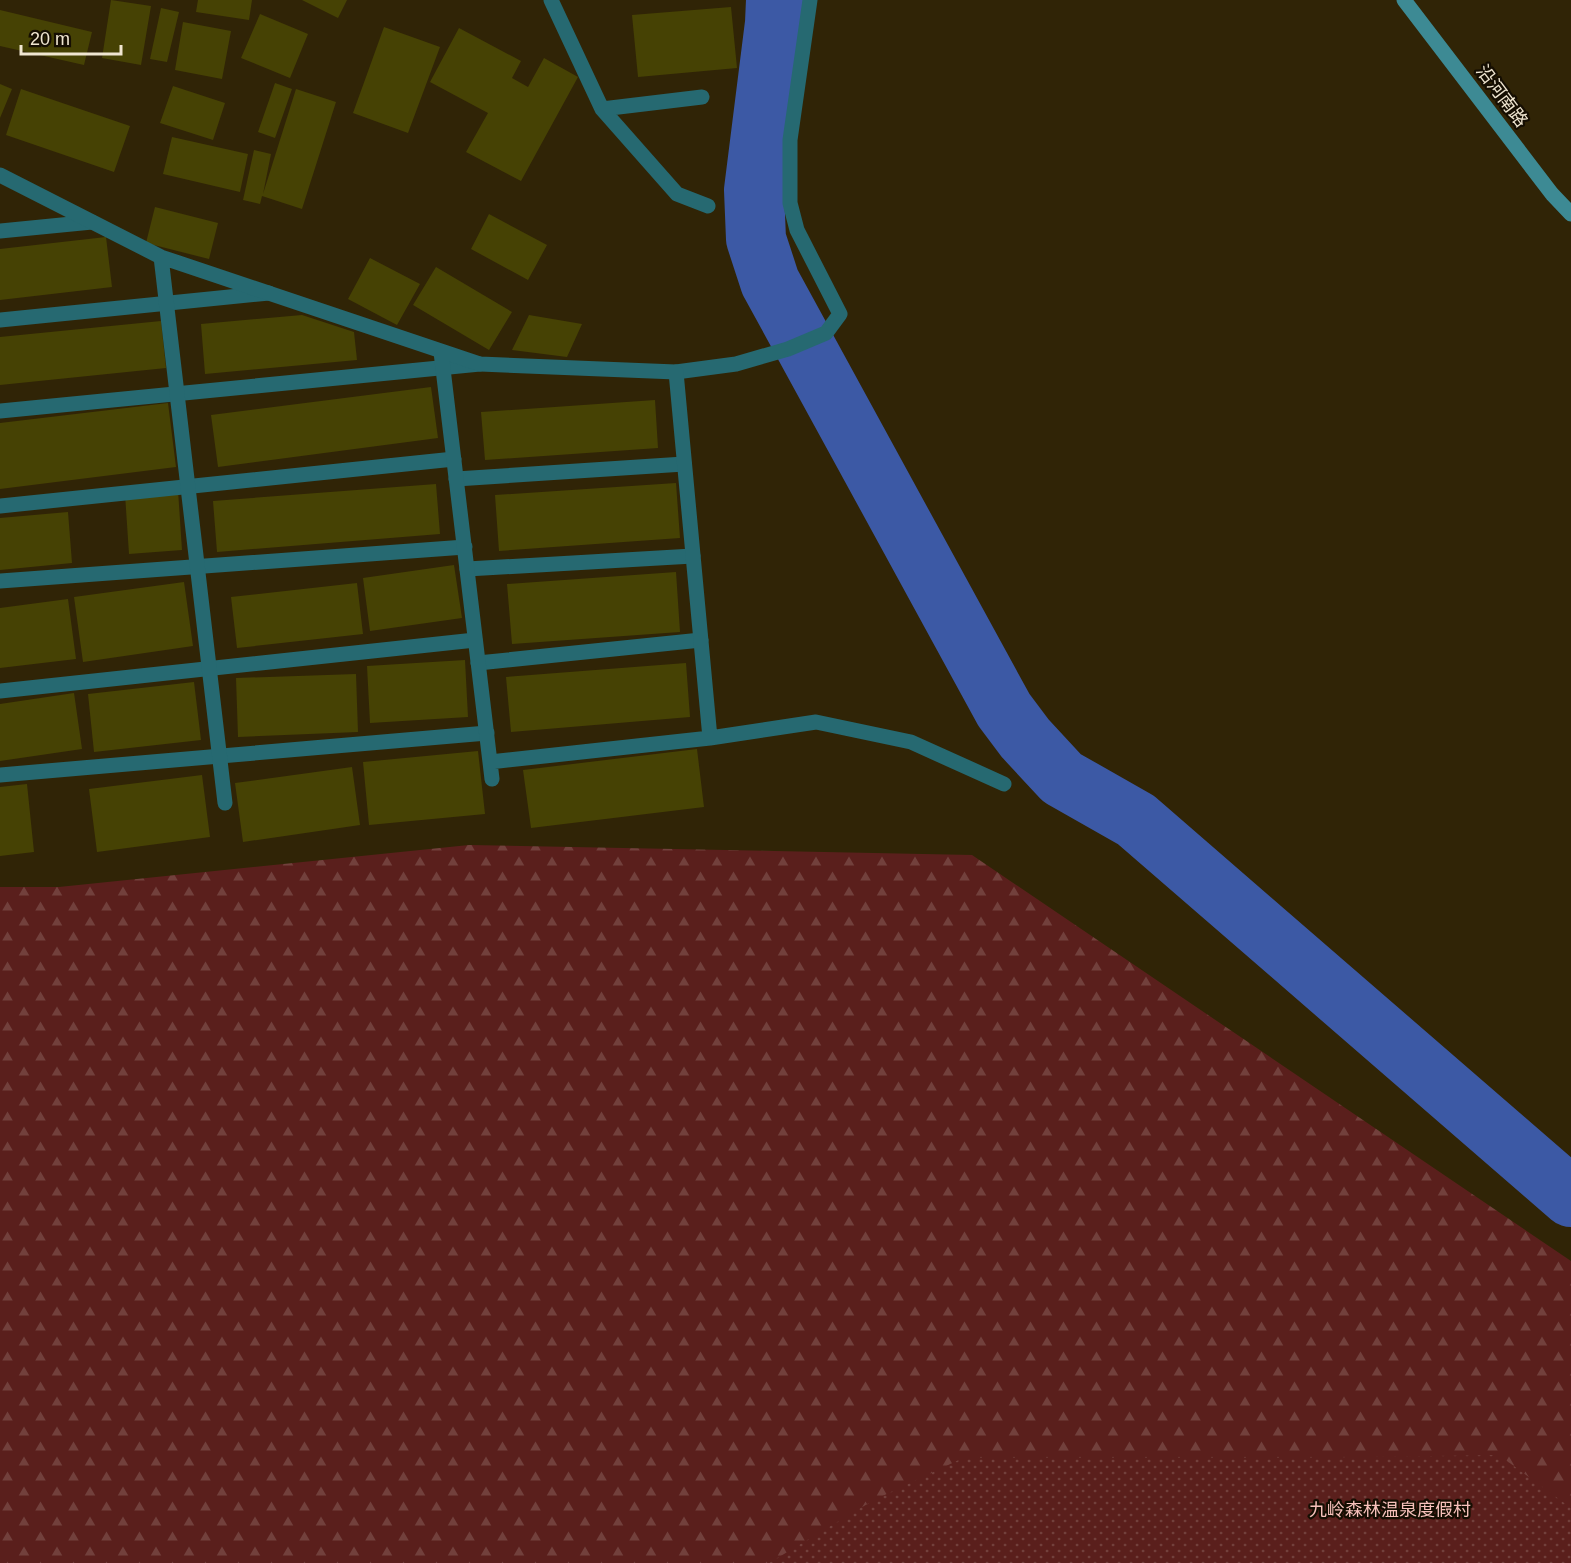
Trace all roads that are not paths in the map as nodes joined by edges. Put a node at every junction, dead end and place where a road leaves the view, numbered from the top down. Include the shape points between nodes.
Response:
1 (568, 0) edge
2 (810, 0) edge
3 (1404, 0) edge
4 (551, 1) edge
5 (702, 97) dead end
6 (602, 109) junction
7 (0, 176) edge
8 (708, 206) dead end
9 (1571, 214) edge
10 (92, 222) junction
11 (0, 231) edge
12 (161, 256) junction
13 (271, 293) junction
14 (167, 302) junction
15 (0, 320) edge
16 (441, 352) junction
17 (480, 364) junction
18 (443, 368) junction
19 (676, 372) junction
20 (177, 394) junction
21 (0, 411) edge
22 (454, 459) junction
23 (684, 464) junction
24 (456, 479) junction
25 (188, 487) junction
26 (0, 506) edge
27 (465, 547) junction
28 (693, 556) junction
29 (198, 568) junction
30 (467, 569) junction
31 (0, 581) edge
32 (475, 640) junction
33 (701, 640) junction
34 (478, 663) junction
35 (209, 669) junction
36 (0, 691) edge
37 (487, 733) junction
38 (710, 738) junction
39 (219, 756) junction
40 (490, 762) junction
41 (0, 775) edge
42 (492, 779) dead end
43 (1004, 784) dead end
44 (225, 803) dead end

1 - 4 street
2 - 19 street via 790,140 790,203 797,230 840,314 826,333 788,349 736,364
3 - 9 main road, 沿河南路
4 - 6 street
5 - 6 street
6 - 8 street via 677,194
7 - 10 street
10 - 11 street
10 - 12 street
12 - 13 street
12 - 14 street
13 - 14 street
13 - 16 street
14 - 15 street
14 - 20 street
16 - 17 street
16 - 18 street
17 - 18 street
17 - 19 street
18 - 20 street
18 - 22 street
19 - 23 street
20 - 21 street
20 - 25 street
22 - 24 street
22 - 25 street
23 - 24 street
23 - 28 street
24 - 27 street
25 - 26 street
25 - 29 street
27 - 29 street
27 - 30 street
28 - 30 street
28 - 33 street
29 - 31 street
29 - 35 street
30 - 32 street
32 - 34 street
32 - 35 street
33 - 34 street
33 - 38 street
34 - 37 street
35 - 36 street
35 - 39 street
37 - 39 street
37 - 40 street
38 - 40 street
38 - 43 street via 816,722 911,742
39 - 41 street
39 - 44 street
40 - 42 street

